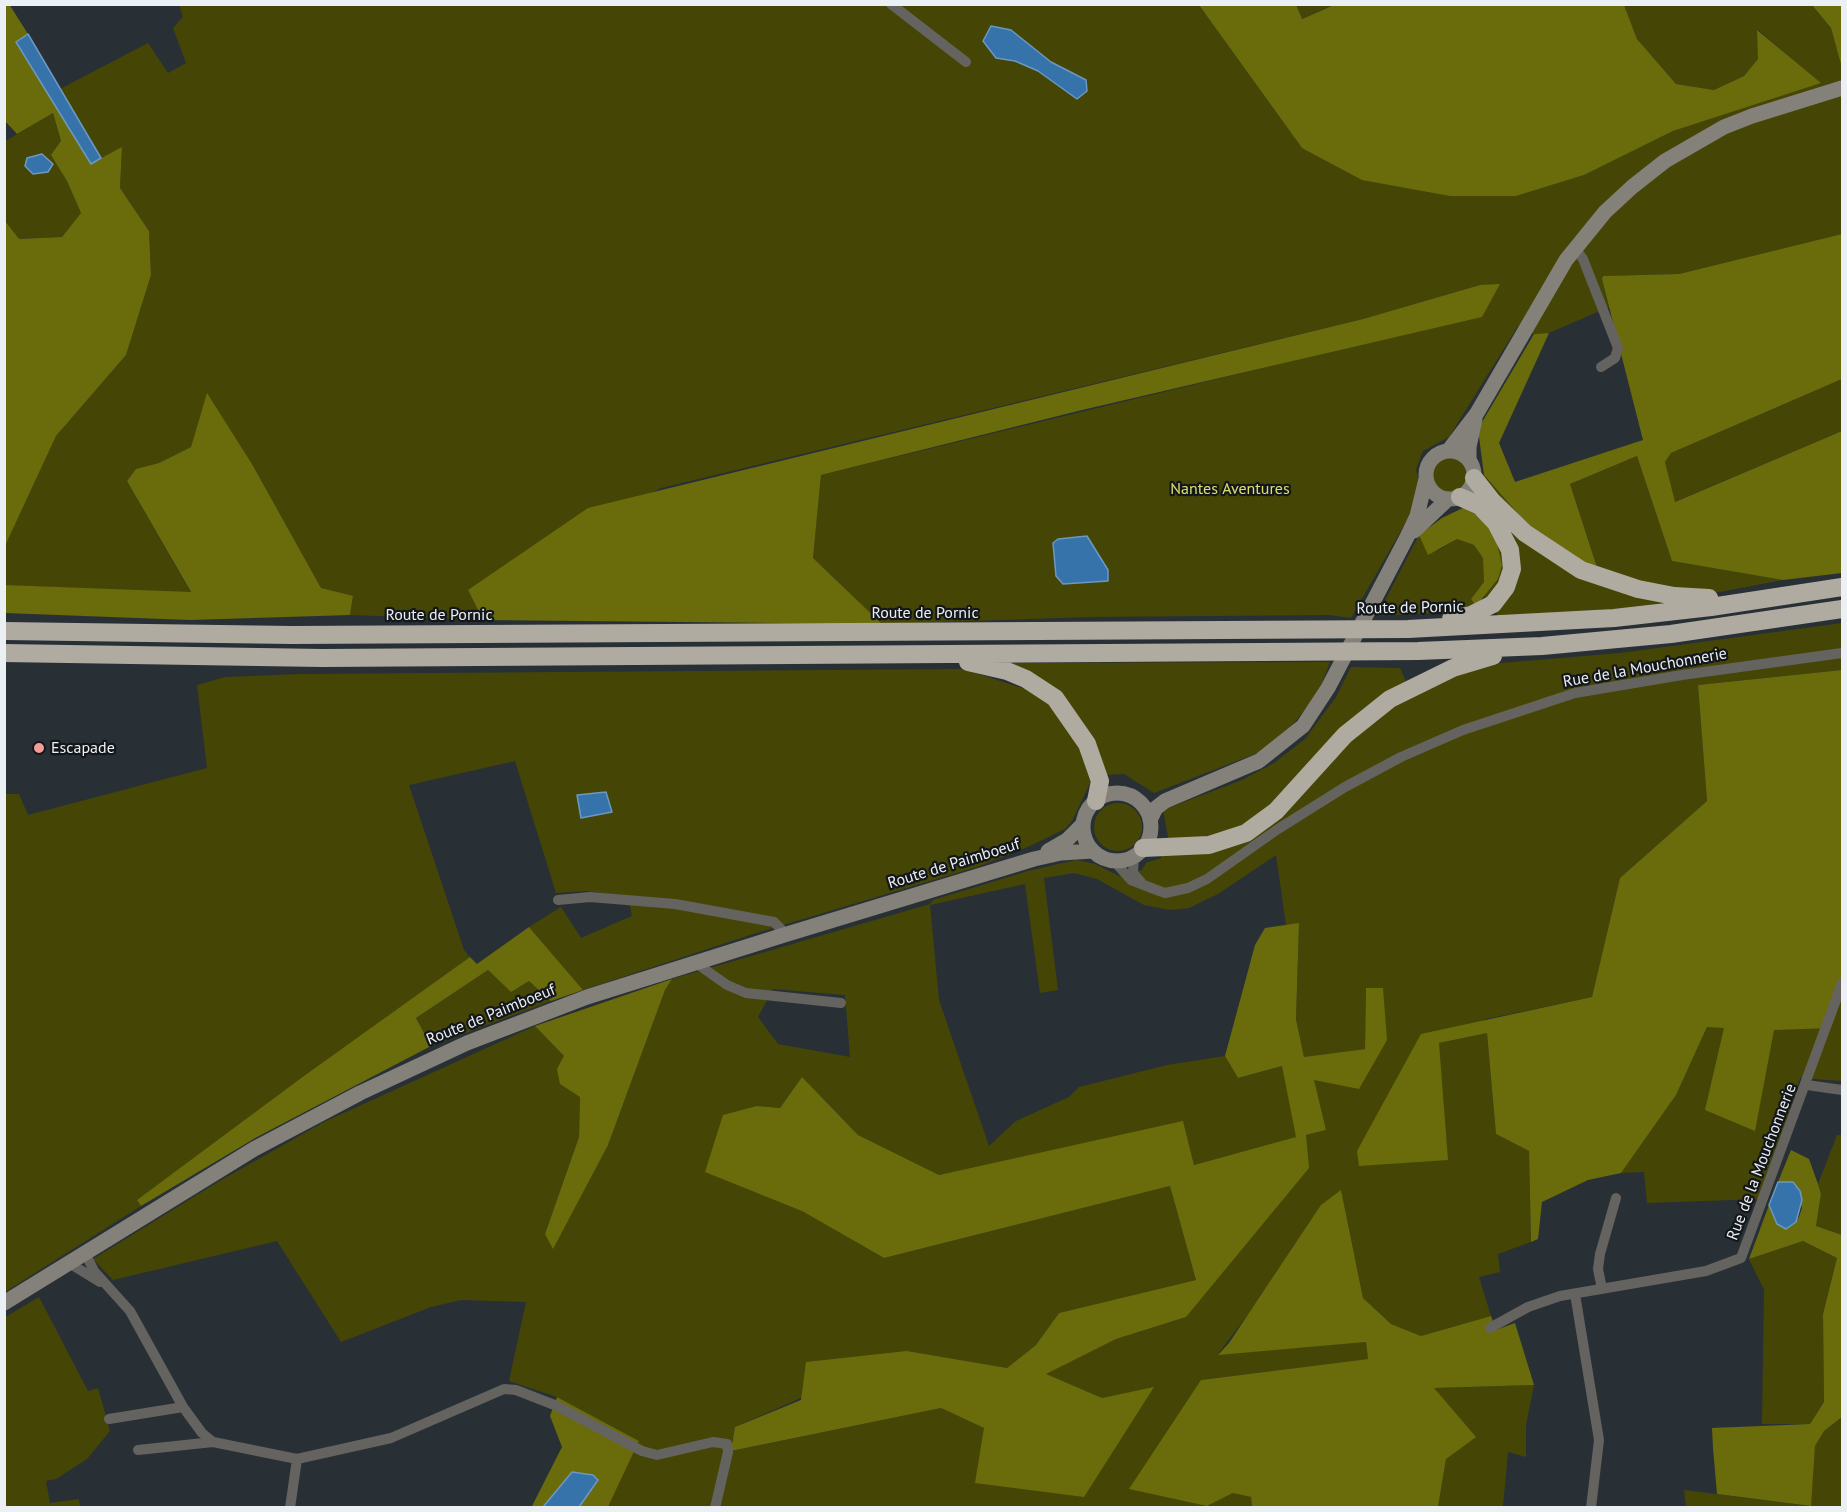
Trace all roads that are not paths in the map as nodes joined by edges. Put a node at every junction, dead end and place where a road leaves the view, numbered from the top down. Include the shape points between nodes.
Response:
1 (891, 4) edge
2 (966, 62) dead end
3 (1842, 88) edge
4 (1575, 248) junction
5 (1601, 367) dead end
6 (1477, 413) junction
7 (1448, 451) junction
8 (1469, 460) junction
9 (1474, 478) junction
10 (1426, 479) junction
11 (1454, 498) junction
12 (1407, 537) junction
13 (1842, 587) edge
14 (1747, 602) junction
15 (1842, 609) edge
16 (1371, 629) junction
17 (4, 630) edge
18 (1542, 646) junction
19 (4, 653) edge
20 (1842, 653) edge
21 (920, 654) junction
22 (1185, 792) junction
23 (1135, 799) junction
24 (1096, 801) junction
25 (1150, 820) junction
26 (1083, 824) junction
27 (1093, 851) junction
28 (1139, 852) junction
29 (1034, 859) junction
30 (1113, 860) junction
31 (1143, 884) junction
32 (558, 900) dead end
33 (784, 935) junction
34 (696, 963) junction
35 (1842, 983) edge
36 (841, 1003) dead end
37 (1807, 1085) junction
38 (1842, 1090) edge
39 (1616, 1198) dead end
40 (85, 1253) junction
41 (69, 1263) junction
42 (110, 1288) junction
43 (1602, 1289) junction
44 (1575, 1294) junction
45 (4, 1302) edge
46 (1490, 1328) dead end
47 (183, 1407) junction
48 (109, 1419) dead end
49 (213, 1442) junction
50 (138, 1450) dead end
51 (297, 1459) junction
52 (290, 1508) edge
53 (715, 1508) edge
54 (1592, 1508) edge

1 - 2 street
3 - 4 street via 1752,116 1665,160 1605,212
4 - 5 street via 1583,259 1618,348 1615,358
4 - 6 street
6 - 7 street
6 - 8 street
7 - 8 street
7 - 10 street via 1431,460
8 - 9 street
9 - 11 street via 1469,489
9 - 14 highway via 1525,533 1581,570 1674,596 1729,597
10 - 11 street via 1436,495
10 - 12 street
11 - 12 street
11 - 16 highway via 1480,506 1496,523 1510,550 1511,575 1501,596 1471,615 1391,622
12 - 22 street via 1328,688 1303,726 1273,752
13 - 14 highway, Route de Pornic
14 - 16 highway, Route de Pornic via 1586,620
15 - 18 highway via 1671,634
16 - 17 highway, Route de Pornic via 292,635
18 - 21 highway via 1331,652
18 - 28 highway via 1522,654 1471,661 1390,699 1345,735 1276,811 1246,833 1209,845
19 - 21 highway via 290,658
20 - 31 street, Rue de la Mouchonnerie via 1575,693 1514,711 1401,757 1345,787 1188,888 1165,893
21 - 24 highway via 940,662 971,663 1007,671 1054,698 1090,753 1100,781
22 - 23 street
22 - 25 street via 1156,808
23 - 24 street via 1114,794
23 - 25 street
24 - 26 street
25 - 28 street via 1150,835
26 - 27 street
26 - 29 street, Route de Paimboeuf via 1067,840
27 - 29 street, Route de Paimboeuf
27 - 30 street
28 - 30 street
28 - 31 street via 1133,873
29 - 33 street, Route de Paimboeuf
30 - 31 street, Rue de la Mouchonnerie via 1131,880
32 - 33 street via 590,897 675,904 774,922
33 - 34 street, Route de Paimboeuf
34 - 36 street via 710,975 746,993
34 - 40 street, Route de Paimboeuf via 560,1007 413,1067 254,1149
35 - 37 street, Rue de la Mouchonnerie
37 - 38 street
37 - 43 street, Rue de la Mouchonnerie via 1741,1258 1706,1271
39 - 43 street via 1600,1254
40 - 41 street, Route de Paimboeuf
40 - 42 street via 94,1271
41 - 42 street
41 - 45 street, Route de Paimboeuf
42 - 47 street via 130,1311
43 - 44 street, Rue de la Mouchonnerie
44 - 46 street, Rue de la Mouchonnerie via 1528,1307
44 - 54 street via 1599,1440
47 - 48 street
47 - 49 street
49 - 50 street
49 - 51 street
51 - 52 street
51 - 53 street via 391,1438 504,1389 527,1393 657,1455 713,1442 727,1444

